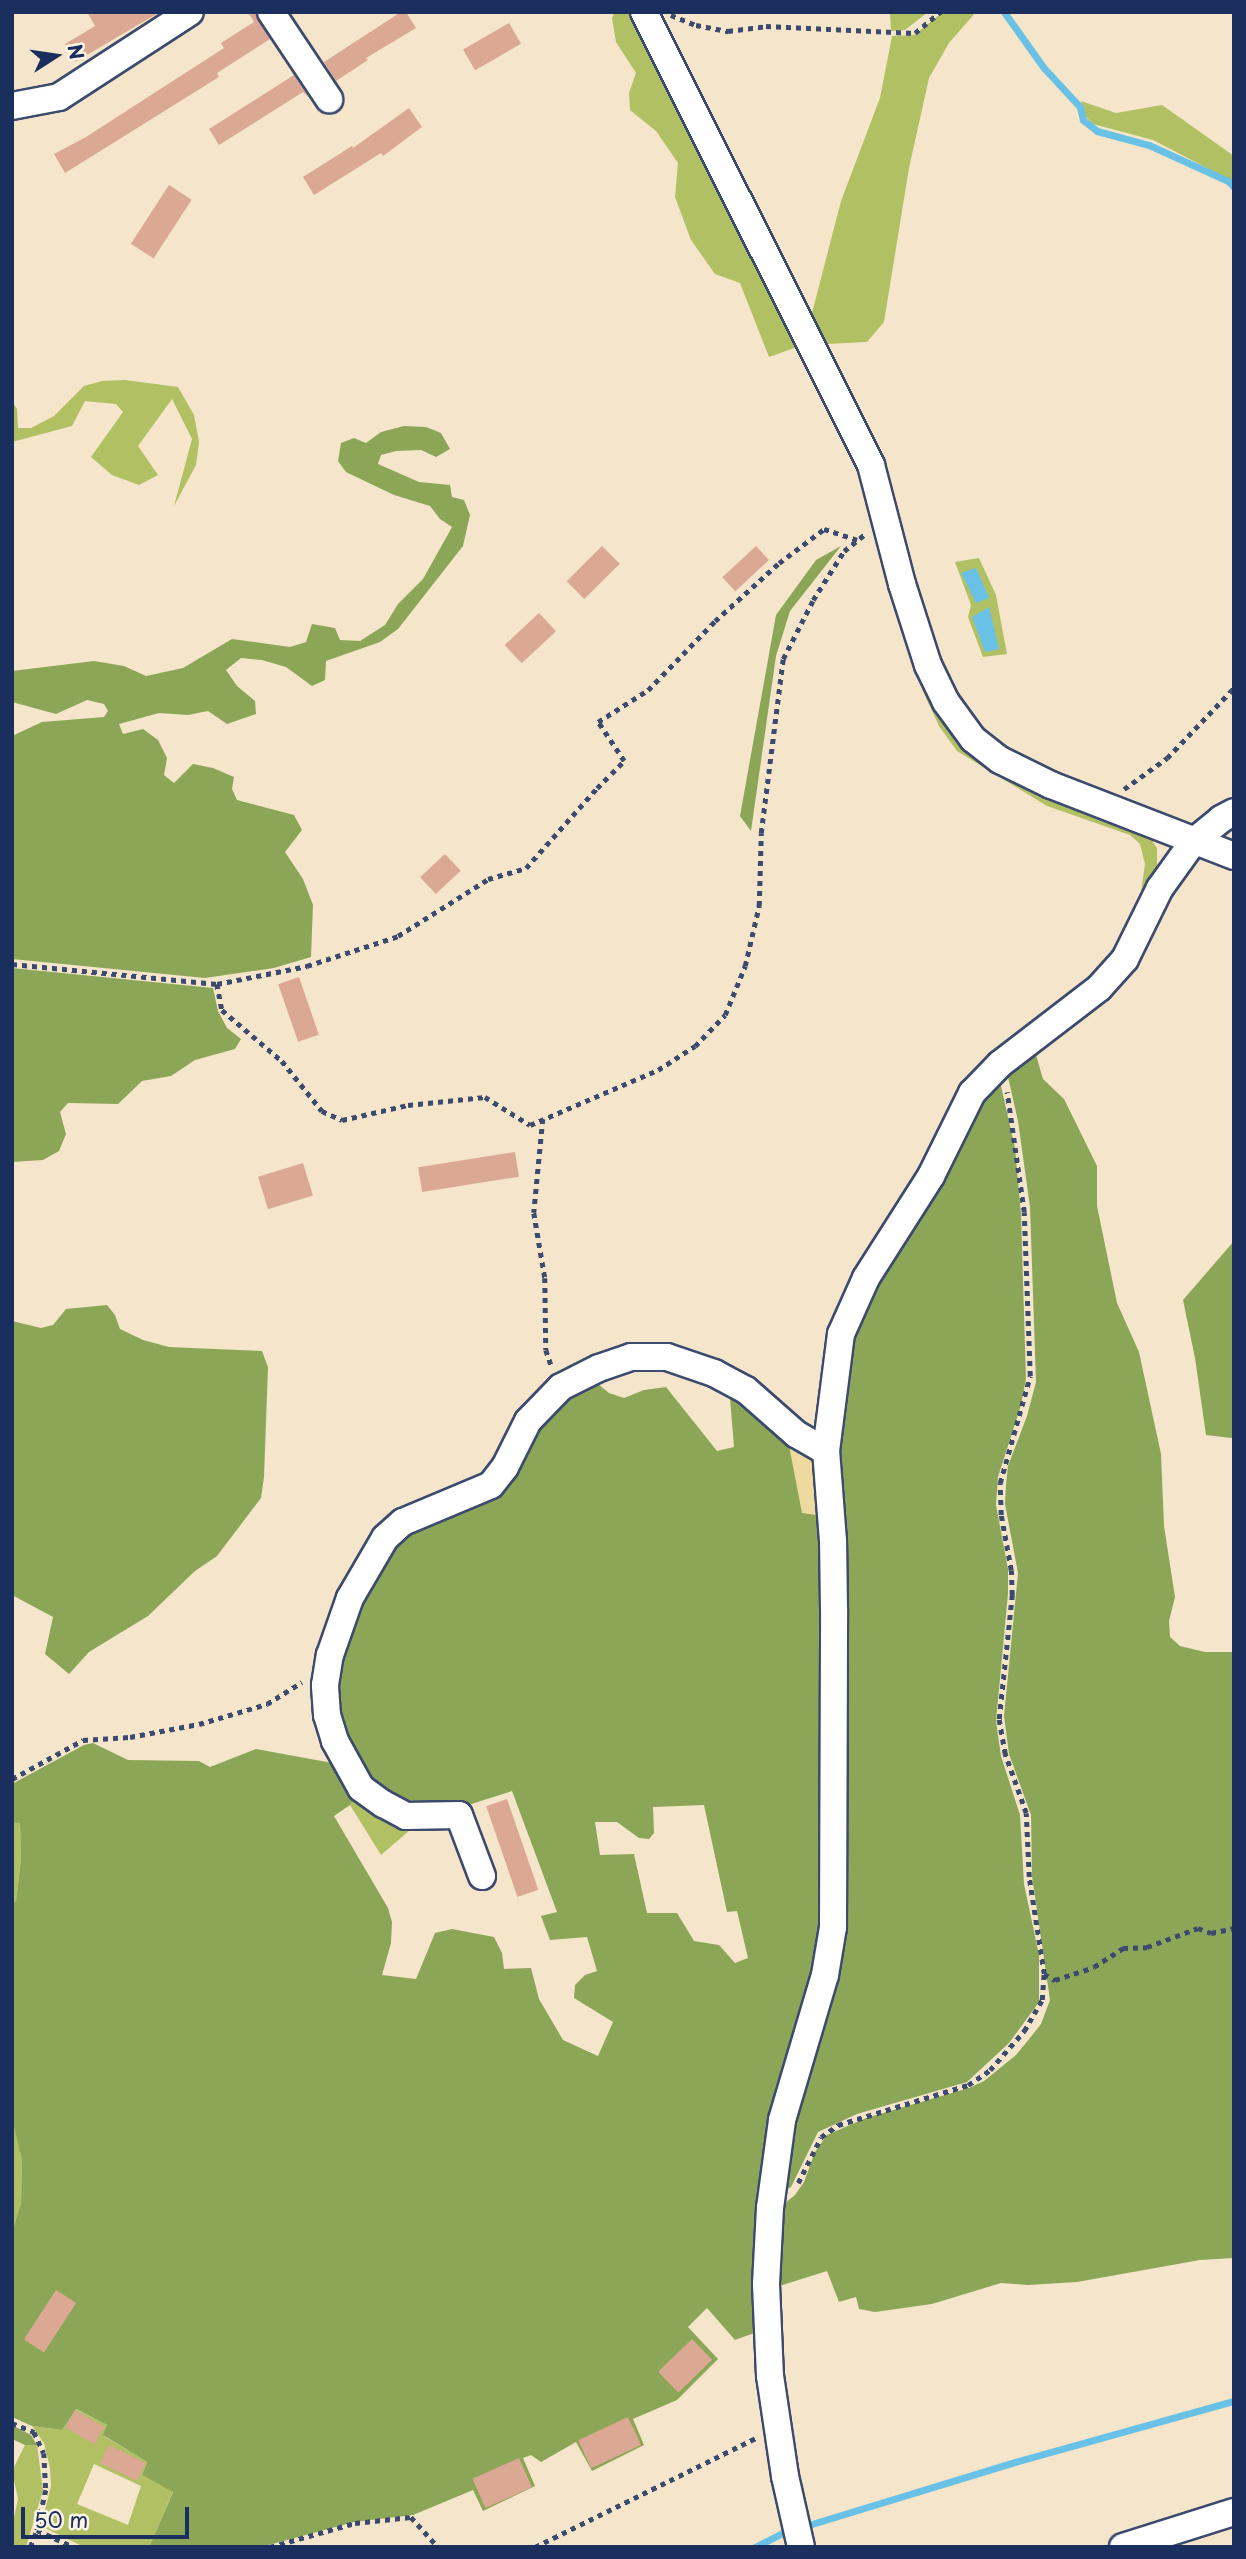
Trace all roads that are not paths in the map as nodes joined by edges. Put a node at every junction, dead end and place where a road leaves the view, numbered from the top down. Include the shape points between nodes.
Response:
1 (190, 12) edge
2 (271, 12) edge
3 (644, 12) edge
4 (329, 99) dead end
5 (12, 106) edge
6 (1234, 813) edge
7 (1193, 842) junction
8 (1234, 856) edge
9 (826, 1451) junction
10 (482, 1875) dead end
11 (1234, 2512) edge
12 (801, 2547) edge
13 (1123, 2547) edge

1 - 5 street via 59,97
2 - 4 street
3 - 7 street via 871,465 928,665 946,702 973,739 1000,760
6 - 7 street
7 - 8 street
7 - 9 street via 1160,888 1125,959 1099,988 1000,1064 972,1093 931,1176 866,1278 841,1334
9 - 10 street via 796,1434 746,1390 714,1373 667,1357 631,1357 561,1387 528,1422 491,1485 403,1522 385,1538 350,1598 325,1685 327,1715 335,1741 361,1788 406,1816 459,1815
9 - 12 street via 834,1555 833,1927 825,1975 782,2120 766,2284 770,2376
11 - 13 street

